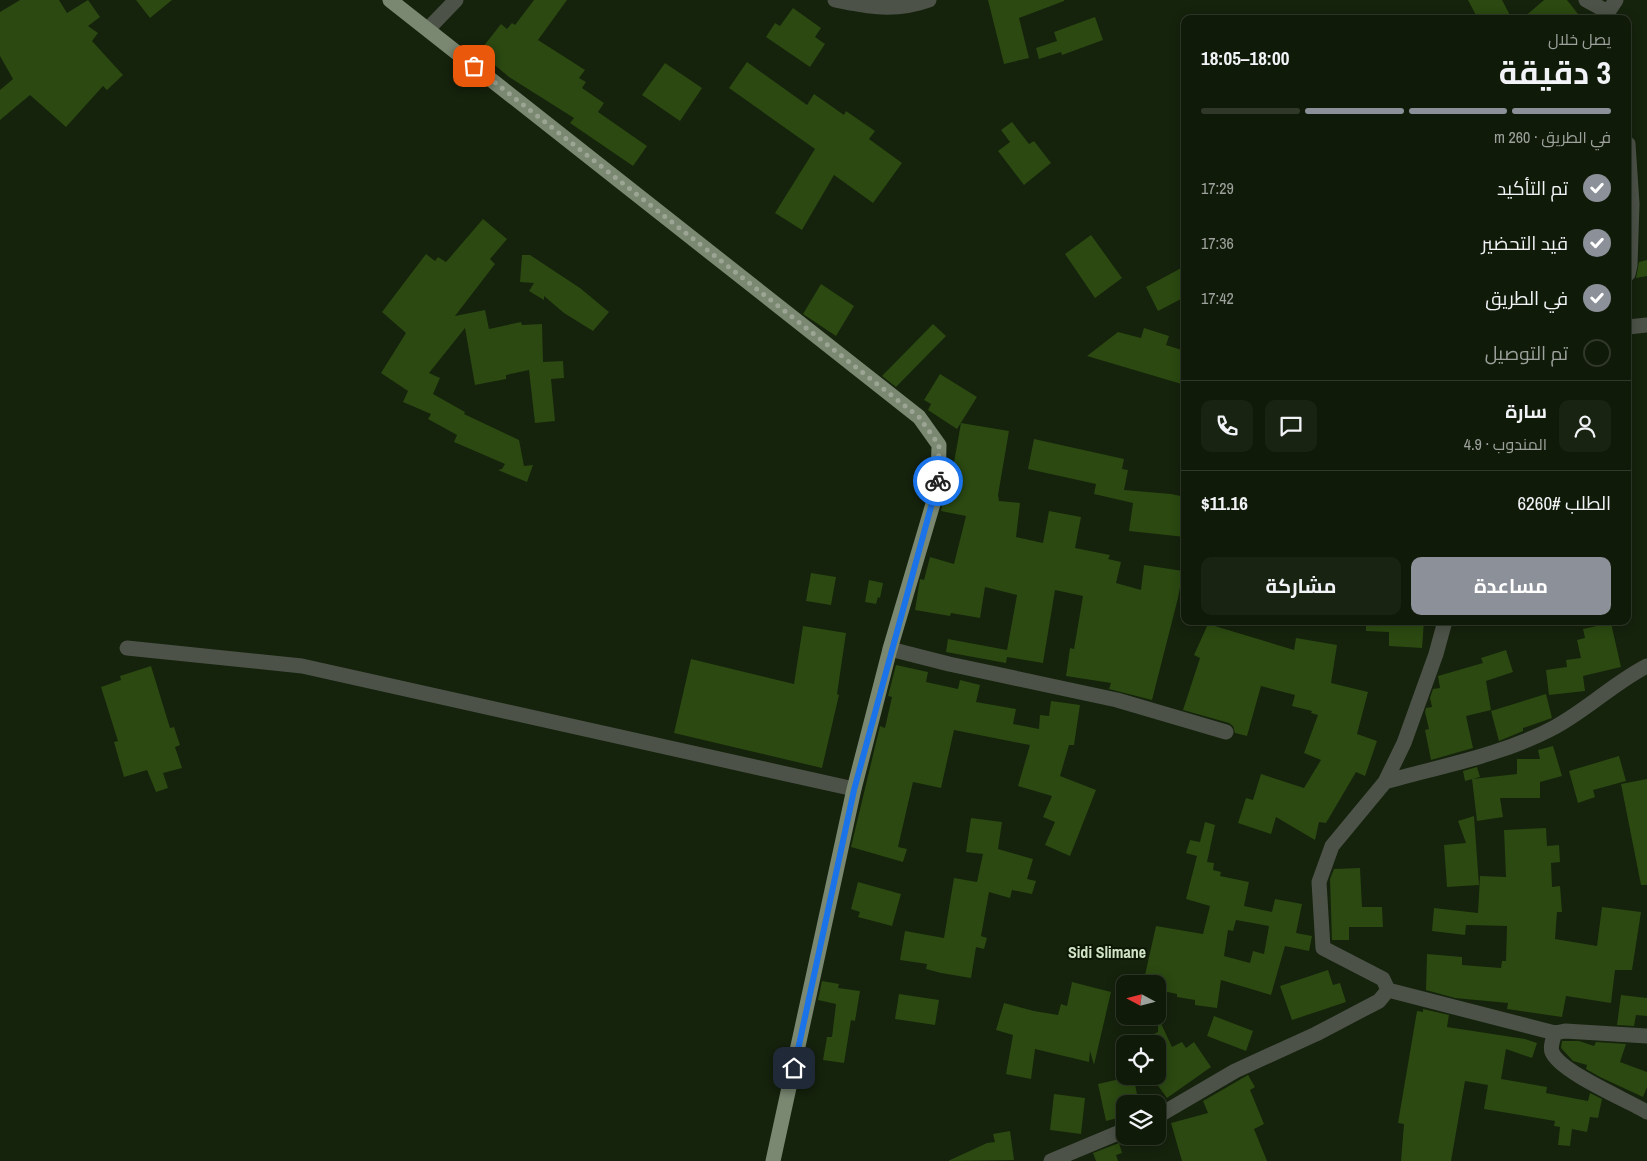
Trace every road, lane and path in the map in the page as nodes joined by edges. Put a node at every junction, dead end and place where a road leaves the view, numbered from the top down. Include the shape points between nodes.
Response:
1 (390, 0) edge
2 (456, 0) edge
3 (834, 0) edge
4 (929, 0) edge
5 (1586, 0) edge
6 (1611, 10) edge
7 (428, 29) junction
8 (1631, 189) edge
9 (1631, 234) edge
10 (1647, 325) edge
11 (1631, 327) edge
12 (1444, 625) edge
13 (127, 648) dead end
14 (890, 649) junction
15 (1647, 666) edge
16 (1226, 732) dead end
17 (1385, 782) junction
18 (854, 790) junction
19 (1388, 990) junction
20 (1555, 1033) junction
21 (1647, 1036) edge
22 (1166, 1111) edge
23 (1647, 1112) edge
24 (1116, 1134) edge
25 (774, 1161) edge
26 (1051, 1161) edge

1 - 7 main road
2 - 7 street
3 - 4 street via 867,7 910,7
5 - 6 street
7 - 14 main road via 919,417 939,445 938,487
8 - 9 street
10 - 11 street
12 - 17 street via 1407,735
13 - 18 street via 302,666
14 - 16 street via 1117,700
14 - 18 main road
15 - 17 street via 1625,677 1593,703 1547,730 1477,756
17 - 19 street via 1332,846 1318,882 1323,948 1384,978
18 - 25 main road
19 - 20 street
19 - 22 street via 1379,1001 1235,1071
20 - 21 street
20 - 23 street via 1552,1053 1561,1063
24 - 26 street

